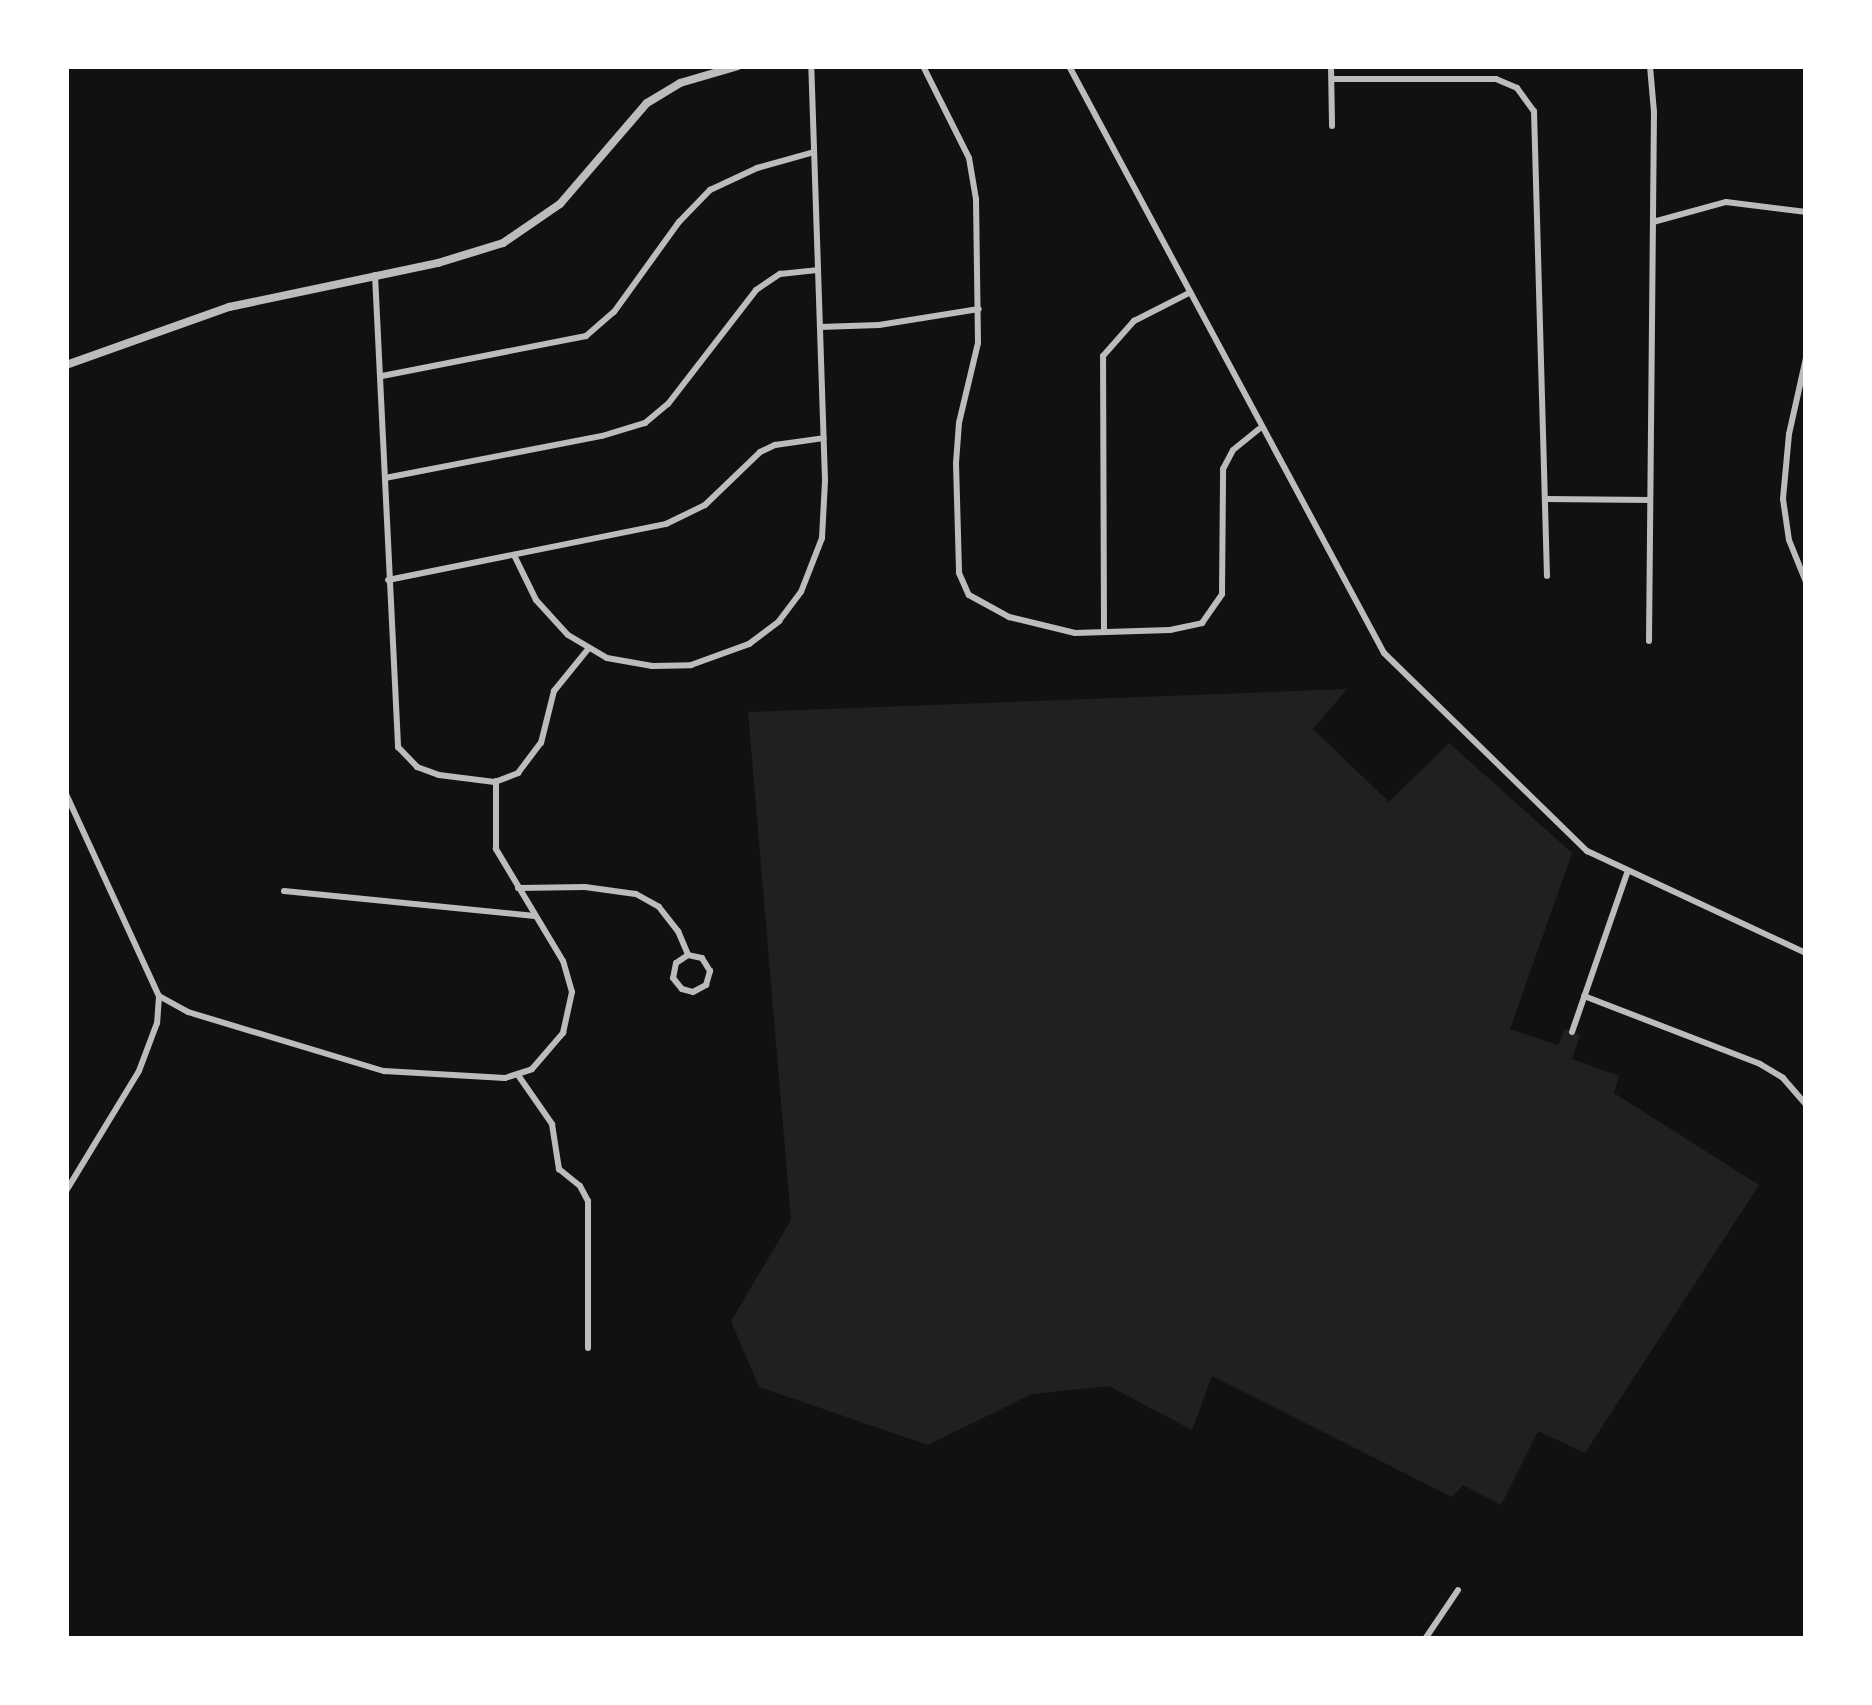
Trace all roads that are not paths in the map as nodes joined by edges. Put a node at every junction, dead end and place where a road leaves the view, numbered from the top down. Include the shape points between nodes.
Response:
1 (738, 66) edge
2 (811, 66) edge
3 (923, 66) edge
4 (1069, 66) edge
5 (1331, 66) edge
6 (1650, 66) edge
7 (726, 67) edge
8 (1332, 79) junction
9 (1332, 126) dead end
10 (814, 152) junction
11 (1806, 212) edge
12 (1653, 222) junction
13 (819, 270) junction
14 (375, 275) junction
15 (1189, 293) junction
16 (980, 309) junction
17 (820, 327) junction
18 (1806, 358) edge
19 (66, 365) edge
20 (382, 376) junction
21 (1261, 428) junction
22 (824, 438) junction
23 (386, 478) junction
24 (1546, 499) junction
25 (1650, 500) junction
26 (514, 555) junction
27 (1547, 576) dead end
28 (388, 580) junction
29 (1806, 582) edge
30 (1104, 631) junction
31 (1649, 641) dead end
32 (588, 650) junction
33 (496, 782) junction
34 (66, 794) edge
35 (1627, 873) junction
36 (518, 888) junction
37 (284, 891) dead end
38 (536, 916) junction
39 (1806, 953) edge
40 (688, 955) junction
41 (159, 996) junction
42 (1584, 996) junction
43 (1572, 1031) dead end
44 (518, 1075) junction
45 (1806, 1104) edge
46 (66, 1191) edge
47 (588, 1348) dead end
48 (1457, 1591) dead end
49 (1425, 1639) edge

1 - 7 street
2 - 10 street
3 - 16 street via 969,158
4 - 15 street
5 - 8 street
6 - 12 street
7 - 14 street via 647,103 560,204 521,234 452,260
8 - 9 street
8 - 24 street via 1496,79 1517,88 1534,111
10 - 13 street
10 - 20 street via 710,190 586,336
11 - 12 street via 1726,202
12 - 25 street
13 - 17 street
13 - 23 street via 780,274 756,290 645,423
14 - 19 street via 230,307
14 - 20 street
15 - 21 street
15 - 30 street via 1134,320 1103,356
16 - 17 street
16 - 30 street via 956,440 962,585 977,603 1039,627
17 - 22 street
18 - 29 street via 1783,487 1789,540
20 - 23 street
21 - 30 street via 1223,469 1217,607 1189,628
21 - 35 street via 1384,653 1570,839
22 - 26 street via 760,452 681,518
22 - 32 street via 818,557 778,621 749,644 691,665 630,663
23 - 28 street
24 - 25 street
24 - 27 street
25 - 31 street
26 - 28 street
26 - 32 street via 536,600
28 - 33 street via 398,747 428,772
32 - 33 street via 554,692 529,764
33 - 36 street via 496,849
34 - 41 street
35 - 39 street
35 - 42 street
36 - 38 street
36 - 40 street via 636,894 669,916
37 - 38 street
38 - 44 street via 563,961 572,1006 554,1046
40 - 40 street via 673,974 693,992 710,971
41 - 44 street via 188,1012 384,1071
41 - 46 street via 139,1071
42 - 43 street
42 - 45 street via 1760,1064
44 - 47 street via 552,1124 559,1169 587,1201
48 - 49 street

